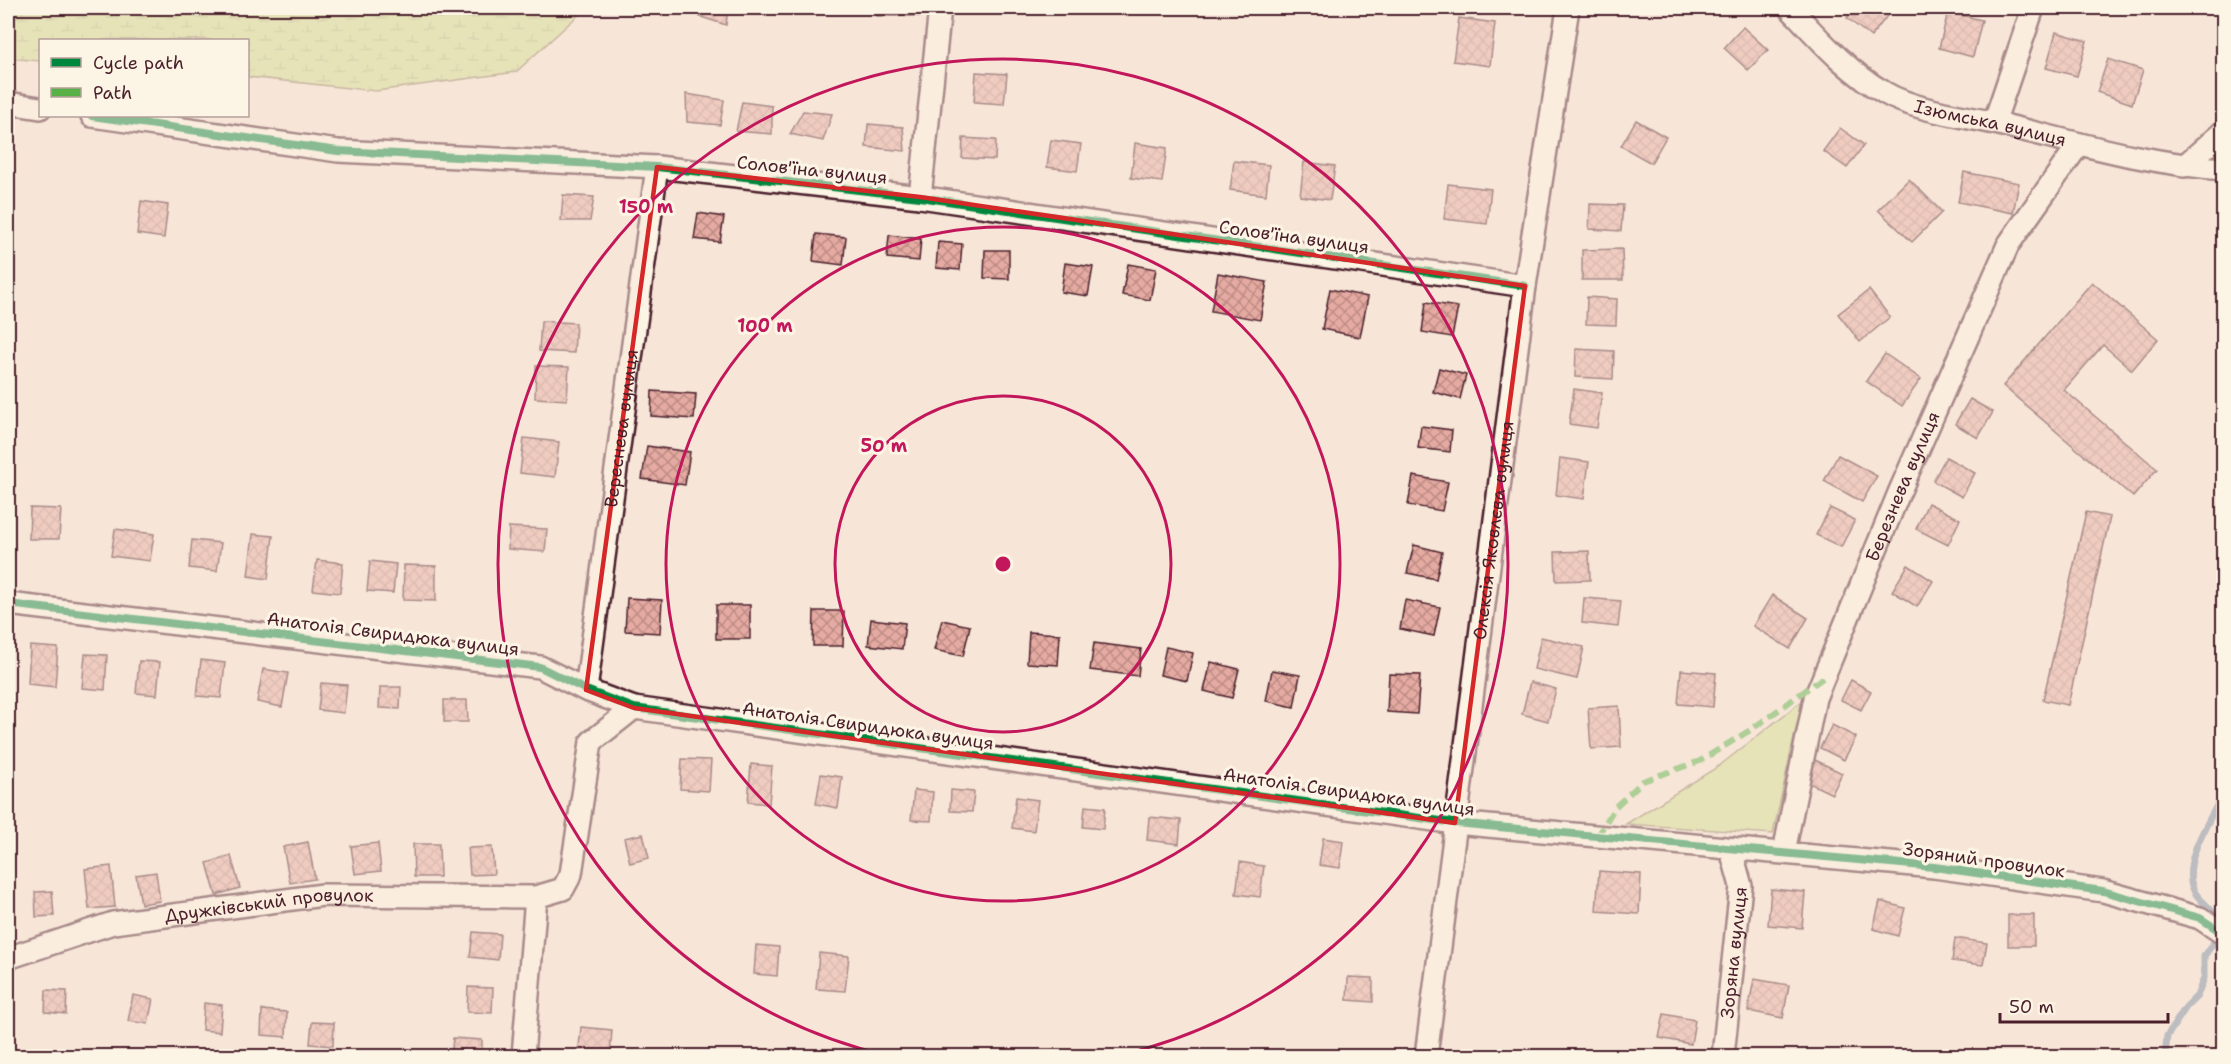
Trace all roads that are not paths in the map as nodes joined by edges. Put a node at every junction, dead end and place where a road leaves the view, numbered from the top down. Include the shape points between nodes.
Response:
1 (940, 8) edge
2 (1568, 8) edge
3 (1790, 8) edge
4 (2033, 8) edge
5 (8, 104) edge
6 (39, 108) edge
7 (99, 117) edge
8 (1994, 123) junction
9 (2223, 131) edge
10 (2079, 144) junction
11 (2184, 166) junction
12 (657, 167) junction
13 (2223, 169) edge
14 (920, 197) junction
15 (1525, 286) junction
16 (8, 604) edge
17 (586, 690) junction
18 (634, 708) junction
19 (1455, 823) junction
20 (1731, 850) junction
21 (1784, 852) junction
22 (536, 897) junction
23 (2223, 934) edge
24 (8, 958) edge
25 (524, 1056) edge
26 (1426, 1056) edge
27 (1723, 1056) edge

1 - 14 street
2 - 15 street, Олексія Яковлєва вулиця
3 - 8 street, Ізюмська вулиця via 1833,54 1886,94 1946,114
4 - 8 street
5 - 6 street
7 - 12 street, Солов'їна вулиця via 338,151
8 - 10 street, Ізюмська вулиця
9 - 11 street
10 - 11 street, Ізюмська вулиця
10 - 21 street, Березнева вулиця via 2008,245 1894,503 1815,698
11 - 13 street, Ізюмська вулиця
12 - 14 street, Солов'їна вулиця
12 - 17 street, Вереснева вулиця
14 - 15 street, Солов'їна вулиця
15 - 19 street, Олексія Яковлєва вулиця
16 - 17 street, Анатолія Свиридюка вулиця via 540,667
17 - 18 street, Анатолія Свиридюка вулиця
18 - 19 street, Анатолія Свиридюка вулиця
18 - 22 street via 591,742 571,874 562,889
19 - 20 street, Анатолія Свиридюка вулиця
19 - 26 street, Олексія Яковлєва вулиця
20 - 21 street, Зоряний провулок
20 - 27 street, Зоряна вулиця via 1741,886
21 - 23 street, Зоряний провулок via 1934,867 2103,891 2199,918
22 - 24 street, Дружківський провулок via 322,894 113,923
22 - 25 street

